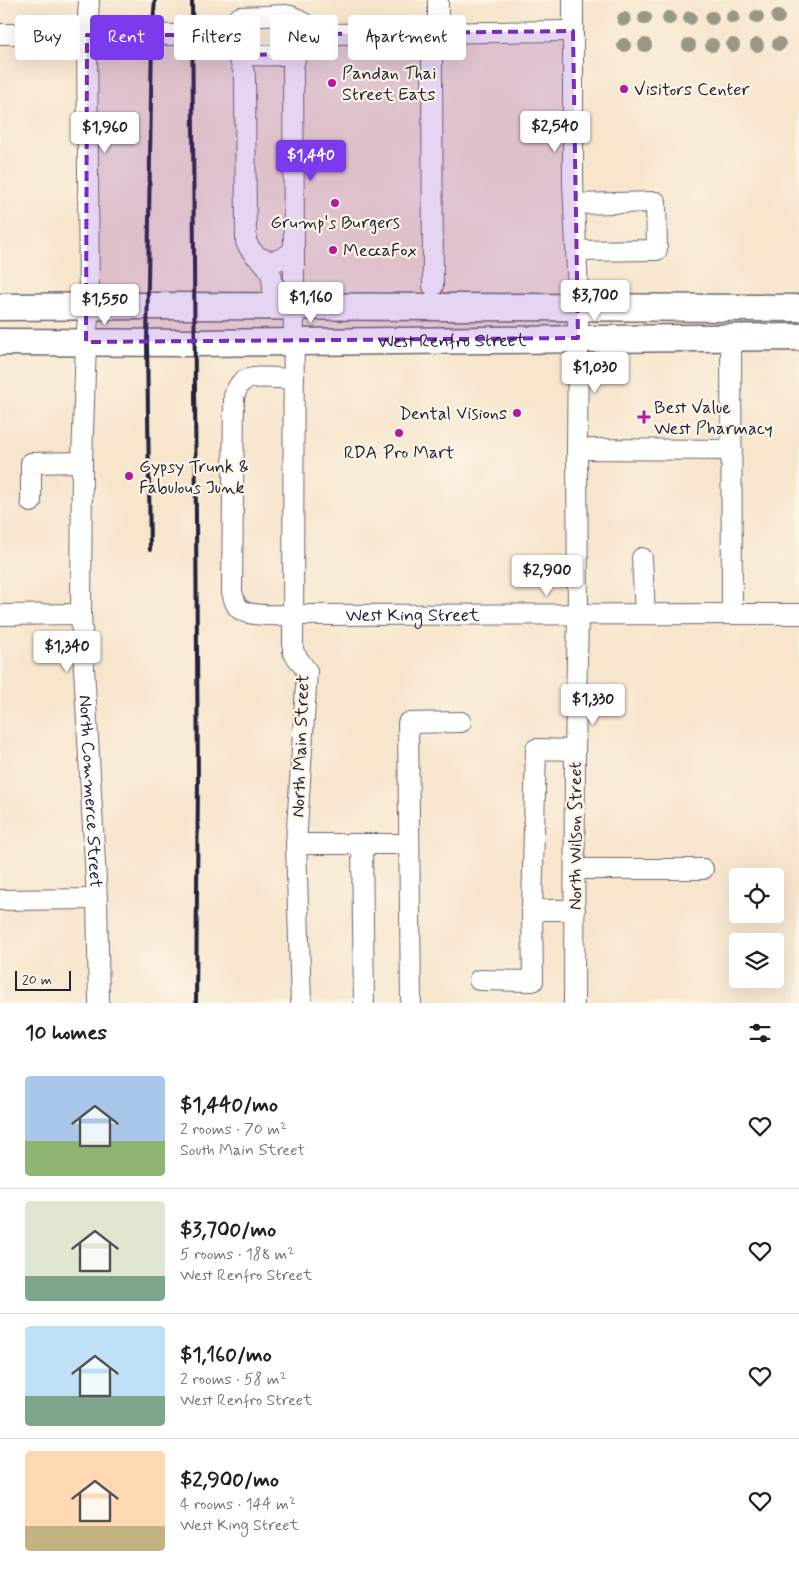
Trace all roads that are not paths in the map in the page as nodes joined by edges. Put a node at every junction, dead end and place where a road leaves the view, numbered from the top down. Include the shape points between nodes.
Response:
1 (89, 0) edge
2 (244, 0) edge
3 (293, 0) edge
4 (438, 0) edge
5 (573, 0) edge
6 (238, 15) edge
7 (298, 15) edge
8 (438, 15) edge
9 (573, 31) junction
10 (466, 33) edge
11 (0, 34) edge
12 (87, 35) junction
13 (174, 35) edge
14 (240, 60) edge
15 (295, 60) edge
16 (432, 60) dead end
17 (574, 204) junction
18 (294, 248) junction
19 (576, 251) junction
20 (256, 256) junction
21 (433, 286) dead end
22 (283, 306) junction
23 (0, 307) edge
24 (88, 307) junction
25 (578, 307) junction
26 (799, 308) edge
27 (799, 337) edge
28 (578, 338) junction
29 (731, 338) junction
30 (0, 342) edge
31 (86, 342) junction
32 (293, 342) junction
33 (294, 379) junction
34 (576, 449) junction
35 (732, 450) junction
36 (82, 462) junction
37 (31, 502) dead end
38 (642, 558) dead end
39 (81, 614) junction
40 (645, 614) junction
41 (732, 614) junction
42 (799, 614) edge
43 (0, 615) edge
44 (294, 615) junction
45 (578, 615) junction
46 (461, 722) dead end
47 (575, 750) junction
48 (296, 844) junction
49 (362, 844) junction
50 (409, 844) junction
51 (575, 869) junction
52 (703, 869) dead end
53 (97, 899) junction
54 (0, 900) edge
55 (532, 910) junction
56 (575, 910) junction
57 (479, 980) dead end
58 (99, 1003) edge
59 (301, 1003) edge
60 (364, 1003) edge
61 (411, 1003) edge
62 (574, 1003) edge

1 - 12 street, North Commerce Street
2 - 6 street
3 - 7 street
4 - 8 street
5 - 9 street, North Wilson Street
9 - 10 street
9 - 17 street, North Wilson Street
11 - 12 street
12 - 13 street
12 - 24 street, North Commerce Street
14 - 20 street via 245,76 246,242
15 - 18 street
16 - 21 street
17 - 19 street, North Wilson Street
17 - 19 street via 656,202 657,250
18 - 20 street via 288,255 272,261
18 - 22 street
19 - 25 street, North Wilson Street
20 - 22 street via 270,270
22 - 24 main road, West Renfro Street
22 - 25 main road, West Renfro Street
22 - 32 street, North Main Street
23 - 24 main road, West Renfro Street
24 - 31 street, North Commerce Street
25 - 26 main road, West Renfro Street
25 - 28 street, North Wilson Street
27 - 29 main road, West Renfro Street
28 - 29 main road, West Renfro Street
28 - 32 main road, West Renfro Street
28 - 34 street, North Wilson Street
29 - 35 street
30 - 31 main road, West Renfro Street
31 - 32 main road, West Renfro Street
31 - 36 street, North Commerce Street
32 - 33 street, North Main Street
33 - 44 street, North Main Street
33 - 44 street, West King Street via 249,378 242,382 234,396 232,592 234,603 242,611
34 - 35 street
34 - 45 street, North Wilson Street
35 - 41 street
36 - 37 street via 30,463
36 - 39 street, North Commerce Street
38 - 40 street
39 - 43 street
39 - 53 street, North Commerce Street
40 - 41 street, West King Street
40 - 45 street, West King Street
41 - 42 street, West King Street
44 - 45 street, West King Street
44 - 48 street, North Main Street via 293,652 307,671
45 - 47 street, North Wilson Street
46 - 50 street via 408,723
47 - 51 street, North Wilson Street
47 - 55 street via 536,749
48 - 49 street
48 - 59 street, North Main Street
49 - 50 street
49 - 60 street
50 - 61 street
51 - 52 street
51 - 56 street, North Wilson Street
53 - 54 street
53 - 58 street, North Commerce Street
55 - 56 street
55 - 57 street via 533,981
56 - 62 street, North Wilson Street

